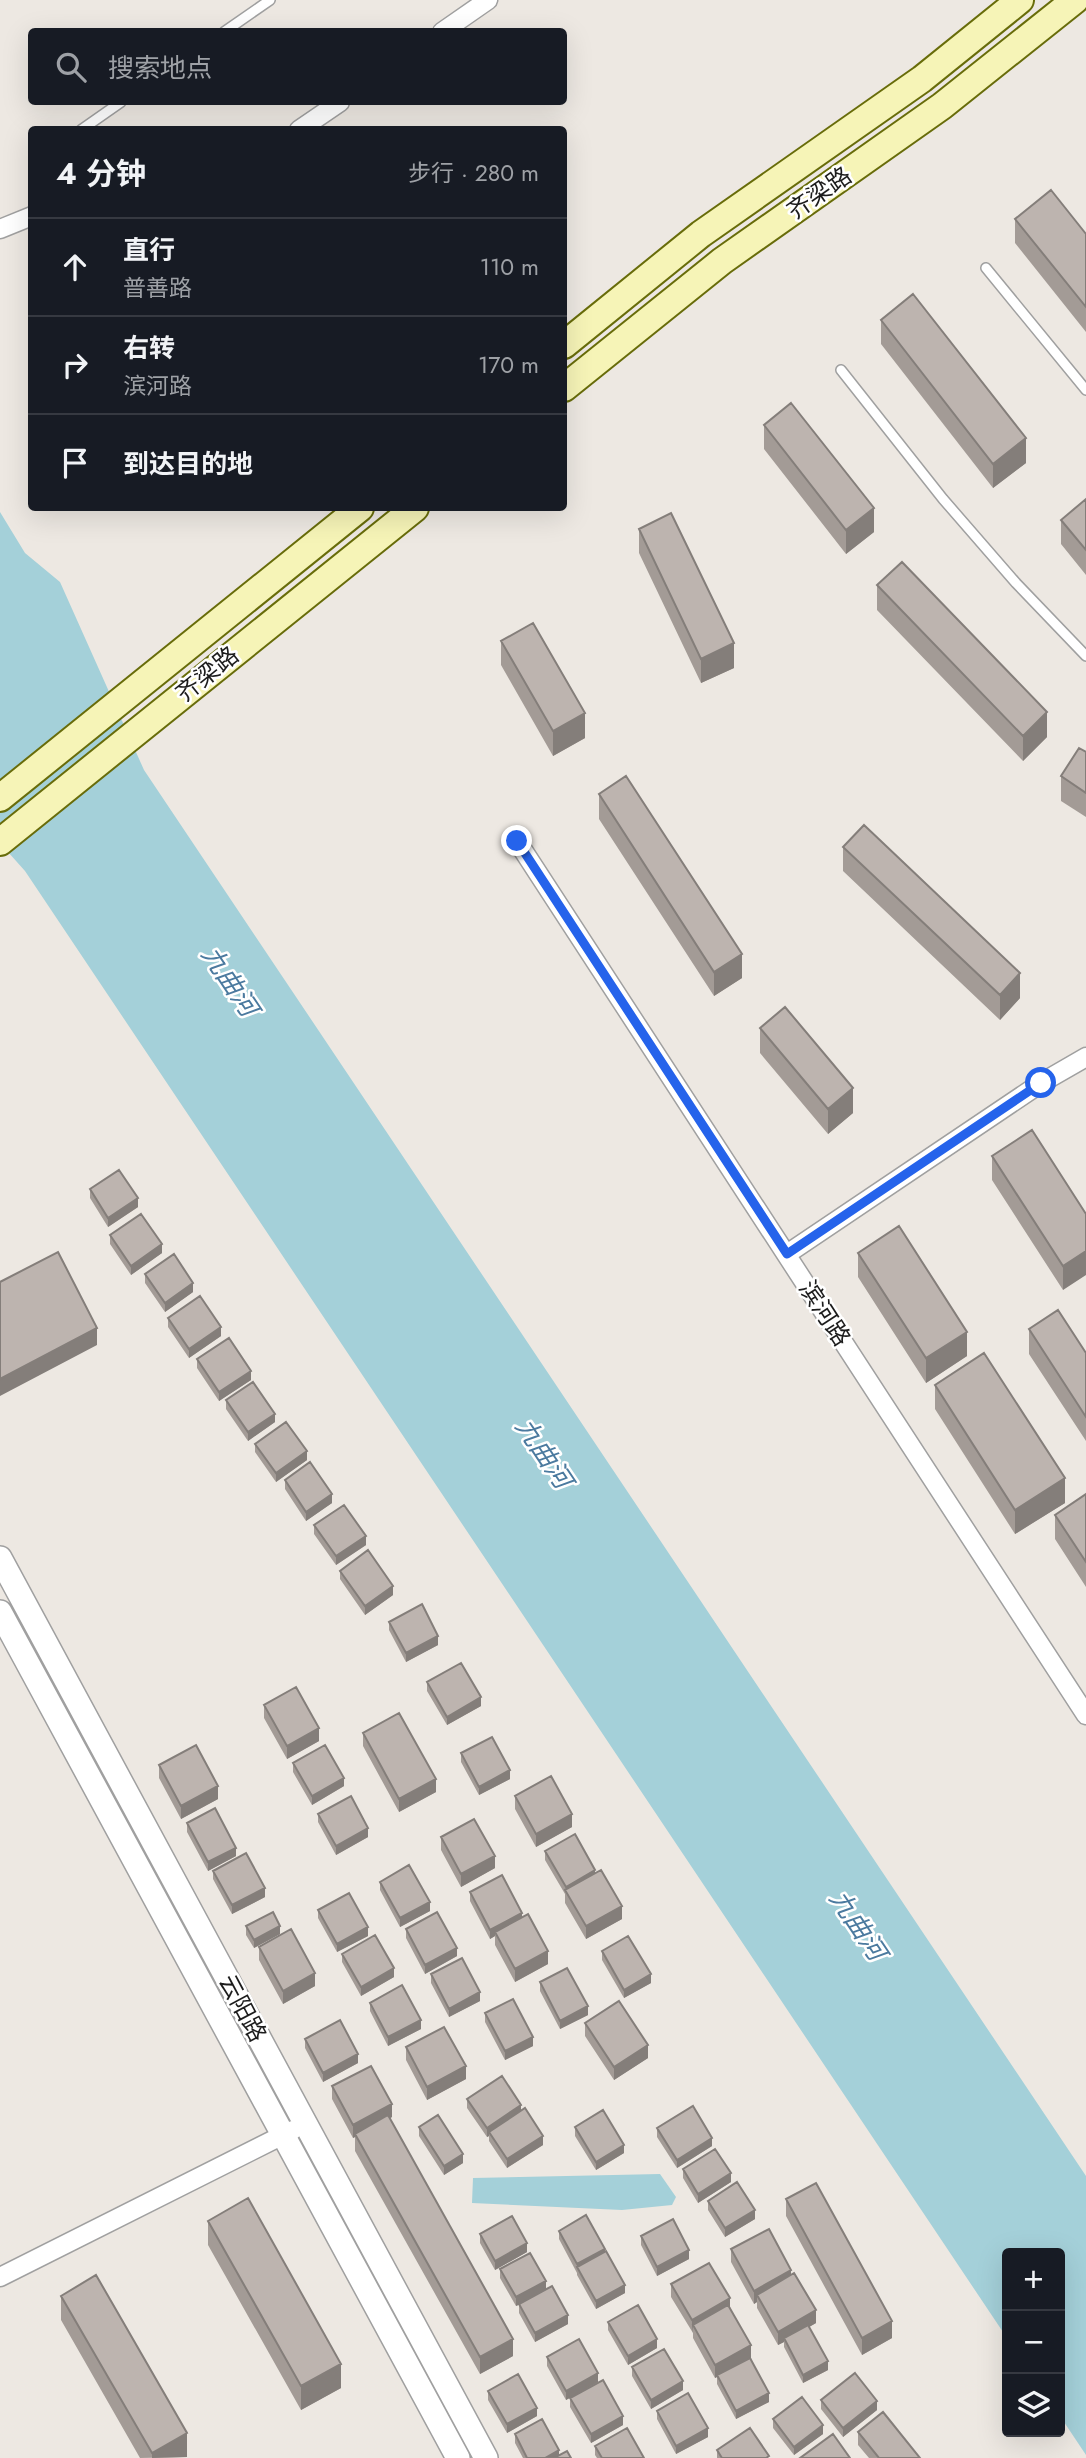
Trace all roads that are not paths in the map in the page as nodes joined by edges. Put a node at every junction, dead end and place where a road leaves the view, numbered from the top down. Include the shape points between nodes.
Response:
1 (270, 0) edge
2 (488, 0) edge
3 (1020, 0) edge
4 (1075, 0) edge
5 (230, 28) edge
6 (448, 28) edge
7 (117, 105) edge
8 (336, 105) edge
9 (87, 126) edge
10 (305, 126) edge
11 (28, 218) edge
12 (0, 229) edge
13 (986, 268) dead end
14 (567, 343) edge
15 (841, 370) dead end
16 (567, 386) edge
17 (1086, 390) edge
18 (355, 511) edge
19 (411, 511) edge
20 (1086, 656) edge
21 (0, 798) edge
22 (517, 841) dead end
23 (0, 842) edge
24 (1086, 1057) edge
25 (787, 1254) junction
26 (0, 1558) edge
27 (0, 1612) edge
28 (1086, 1715) edge
29 (306, 2124) junction
30 (284, 2135) junction
31 (0, 2277) edge
32 (458, 2458) edge
33 (486, 2458) edge

1 - 5 lane
2 - 6 street
3 - 14 main road, 齐梁路 via 922,79 701,234
4 - 16 main road, 齐梁路 via 942,106 722,261
7 - 9 lane
8 - 10 street
11 - 12 street
13 - 17 lane
15 - 20 lane via 943,499
18 - 21 main road, 齐梁路
19 - 23 main road, 齐梁路
22 - 25 street, 滨河路
24 - 25 street
25 - 28 street, 滨河路
26 - 29 street, 云阳路
27 - 30 street, 云阳路
29 - 30 street
29 - 33 street, 云阳路
30 - 31 street
30 - 32 street, 云阳路

